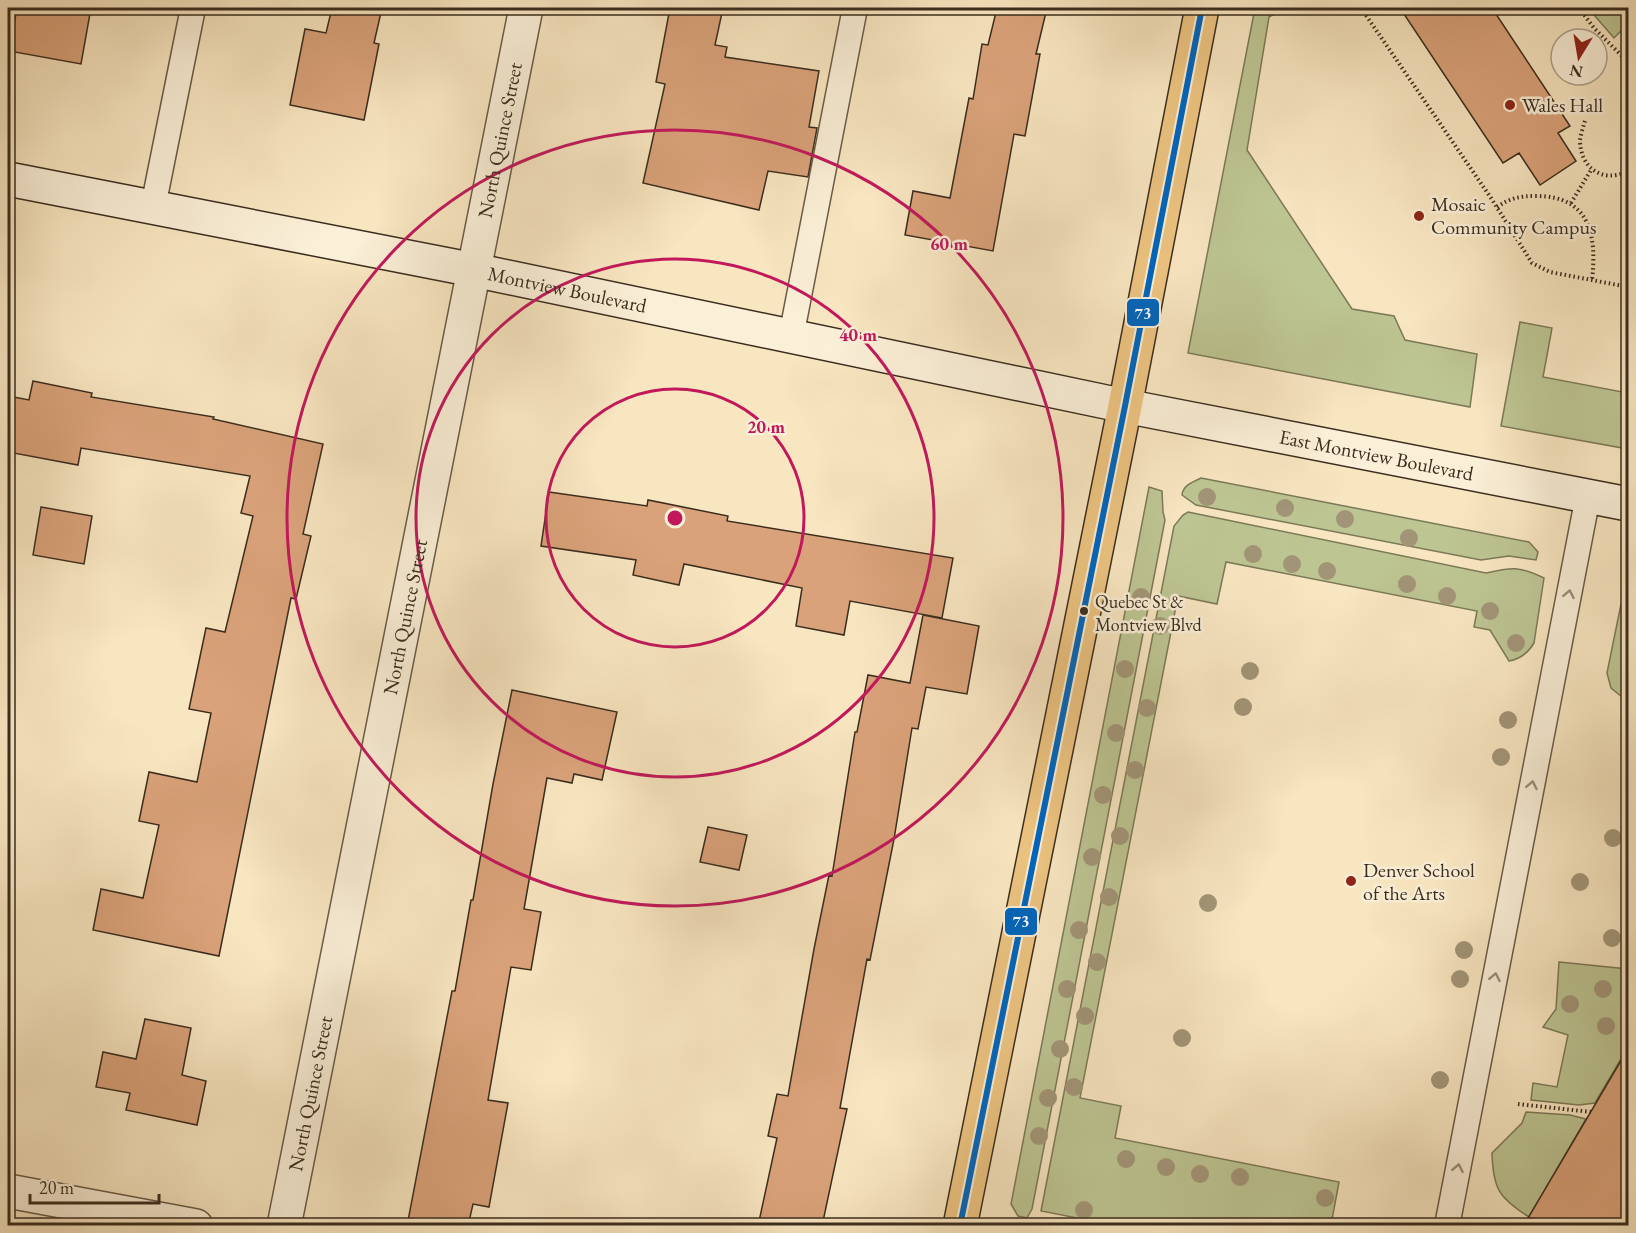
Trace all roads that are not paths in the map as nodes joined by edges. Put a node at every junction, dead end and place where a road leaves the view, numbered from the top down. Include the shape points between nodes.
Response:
1 (193, 8) edge
2 (526, 8) edge
3 (855, 8) edge
4 (1202, 8) edge
5 (8, 179) edge
6 (153, 207) junction
7 (474, 270) junction
8 (791, 337) junction
9 (1125, 406) junction
10 (1587, 496) junction
11 (1629, 504) edge
12 (8, 1191) edge
13 (196, 1226) edge
14 (284, 1226) edge
15 (960, 1226) edge
16 (1447, 1226) edge

1 - 6 lane
2 - 7 main road, North Quince Street
3 - 8 lane
4 - 9 main road
5 - 6 main road, Montview Boulevard
6 - 7 main road, Montview Boulevard
7 - 8 main road, Montview Boulevard
7 - 14 main road, North Quince Street
8 - 9 main road, Montview Boulevard
9 - 10 main road, East Montview Boulevard
9 - 15 main road
10 - 11 main road, East Montview Boulevard
16 -> 10 lane
12 - 13 main road

